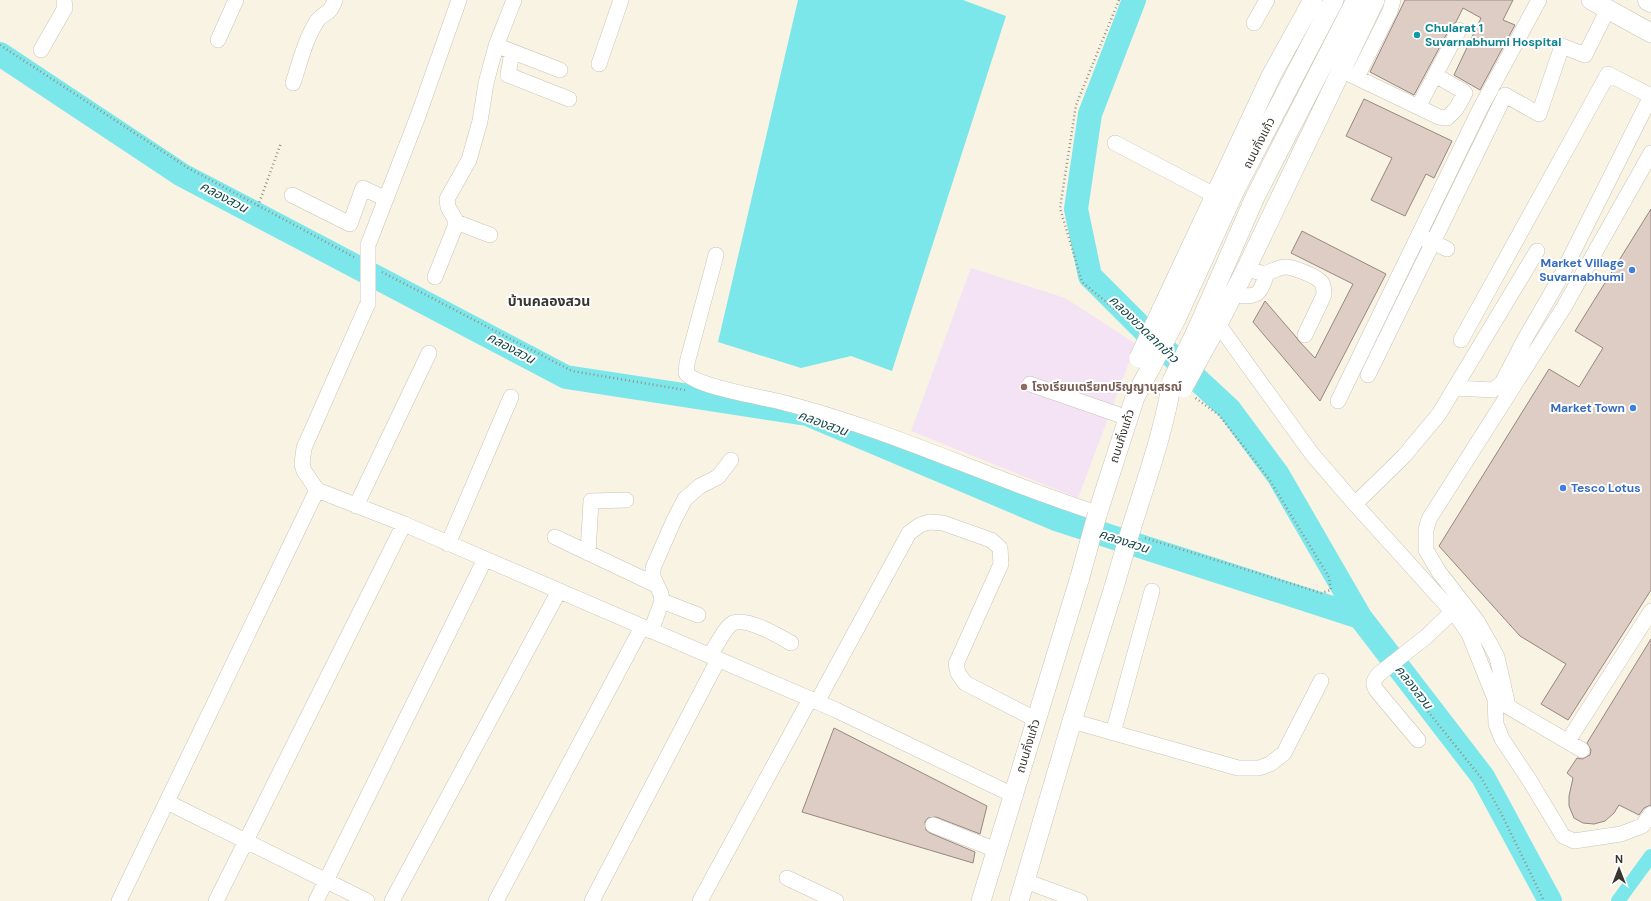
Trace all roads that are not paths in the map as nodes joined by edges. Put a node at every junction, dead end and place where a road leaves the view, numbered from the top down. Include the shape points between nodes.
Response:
1 (64, 0) edge
2 (236, 0) edge
3 (335, 0) edge
4 (459, 0) edge
5 (514, 0) edge
6 (621, 0) edge
7 (1267, 0) edge
8 (1313, 0) edge
9 (1334, 0) edge
10 (1356, 0) edge
11 (1375, 0) edge
12 (1393, 0) edge
13 (1539, 0) edge
14 (1591, 0) edge
15 (1608, 9) junction
16 (1254, 23) dead end
17 (1459, 30) dead end
18 (1651, 33) edge
19 (218, 40) dead end
20 (496, 46) junction
21 (40, 50) dead end
22 (512, 52) junction
23 (599, 64) dead end
24 (560, 70) dead end
25 (1349, 74) junction
26 (1435, 75) junction
27 (293, 83) dead end
28 (1651, 96) edge
29 (569, 99) dead end
30 (1418, 107) junction
31 (1115, 143) dead end
32 (1651, 153) edge
33 (292, 195) dead end
34 (1216, 196) junction
35 (386, 199) junction
36 (456, 222) junction
37 (490, 234) dead end
38 (1418, 235) junction
39 (1433, 242) junction
40 (1447, 249) dead end
41 (1537, 251) dead end
42 (716, 255) dead end
43 (1246, 268) junction
44 (1267, 273) junction
45 (435, 277) dead end
46 (1233, 295) junction
47 (1169, 315) junction
48 (1218, 324) junction
49 (1305, 335) dead end
50 (1202, 337) junction
51 (1461, 340) dead end
52 (430, 353) dead end
53 (1368, 374) dead end
54 (1030, 384) dead end
55 (1454, 388) junction
56 (511, 397) dead end
57 (1338, 401) dead end
58 (1128, 418) junction
59 (731, 460) dead end
60 (316, 490) junction
61 (626, 500) dead end
62 (1354, 504) junction
63 (356, 506) junction
64 (1097, 514) junction
65 (404, 524) junction
66 (555, 537) dead end
67 (448, 544) junction
68 (588, 553) junction
69 (485, 559) junction
70 (656, 585) junction
71 (559, 591) junction
72 (1152, 591) dead end
73 (662, 601) junction
74 (1651, 611) edge
75 (1452, 612) junction
76 (698, 615) dead end
77 (646, 629) junction
78 (791, 643) dead end
79 (714, 658) junction
80 (1321, 682) dead end
81 (814, 701) junction
82 (1502, 703) junction
83 (1037, 720) junction
84 (1072, 721) junction
85 (1114, 733) junction
86 (1418, 740) dead end
87 (1568, 741) junction
88 (1582, 750) dead end
89 (1013, 795) junction
90 (167, 802) junction
91 (1651, 814) edge
92 (933, 825) dead end
93 (246, 840) junction
94 (996, 850) junction
95 (787, 878) dead end
96 (326, 880) junction
97 (1025, 881) junction
98 (119, 901) edge
99 (216, 901) edge
100 (316, 901) edge
101 (367, 901) edge
102 (392, 901) edge
103 (496, 901) edge
104 (592, 901) edge
105 (700, 901) edge
106 (836, 901) edge
107 (981, 901) edge
108 (1019, 901) edge
109 (1080, 901) edge

1 - 21 street via 65,8
2 - 19 street
3 - 27 street via 331,10 318,18 308,36
4 - 35 street
5 - 20 street
6 - 23 street
7 - 16 street
8 - 34 main road via 1271,76
9 - 47 main road, ถนนกิ่งแก้ว
10 - 50 main road, ถนนกิ่งแก้ว via 1255,197
11 - 25 main road
12 - 25 street via 1390,11
13 - 38 street via 1480,109
14 - 15 main road
15 - 18 main road
15 - 39 street via 1585,55 1562,46 1539,114 1505,95
17 - 26 street
20 - 22 street
20 - 36 street via 469,160 447,199
22 - 24 street
22 - 29 street via 508,75
25 - 30 street
25 - 43 main road
26 - 30 street
26 - 30 street via 1463,90 1464,96 1447,118 1443,119
28 - 51 street via 1608,74
28 - 55 street via 1559,280 1502,383 1493,390
31 - 34 street
32 - 82 street via 1564,307 1429,519 1426,530 1426,550 1439,572 1477,621 1497,657
33 - 35 street via 350,224 363,188
34 - 47 main road
35 - 60 street, bridge via 368,245 368,302 304,448 302,464
36 - 37 street
36 - 45 street
38 - 39 street
38 - 57 street
39 - 40 street
39 - 53 street
41 - 55 street
42 - 64 street via 687,364 686,372 690,376 708,385 786,404 884,434
43 - 44 street
43 - 46 main road
44 - 46 street via 1261,291 1256,295
44 - 49 street via 1287,267 1301,271 1322,283 1324,295
46 - 48 main road
47 - 58 main road, ถนนกิ่งแก้ว, bridge via 1145,363
48 - 50 main road
48 - 62 street via 1312,454
50 - 84 main road, ถนนกิ่งแก้ว, bridge via 1179,391
52 - 63 street
54 - 58 street
55 - 62 street via 1439,414 1404,456
56 - 67 street
58 - 64 main road, ถนนกิ่งแก้ว
59 - 70 street via 718,477 700,486 685,499 654,568 653,578
60 - 63 street
60 - 90 street
61 - 68 street via 591,501
62 - 75 street
63 - 65 street
64 - 83 main road, ถนนกิ่งแก้ว, bridge
65 - 67 street
65 - 93 street
66 - 68 street
67 - 69 street
68 - 70 street
69 - 71 street
69 - 96 street
70 - 73 street
71 - 77 street
71 - 102 street
72 - 85 street
73 - 76 street
73 - 77 street
74 - 87 street
75 - 82 street via 1469,634
75 - 86 street via 1374,680 1373,685
77 - 79 street
77 - 103 street
78 - 79 street via 774,633 745,622 738,622 727,629
79 - 81 street
79 - 104 street
80 - 85 street via 1284,754 1259,768 1238,768
81 - 83 street via 909,533 930,522 943,523 991,540 1000,548 1001,564 956,664 958,673 965,683
81 - 89 street
81 - 105 street
82 - 87 street
82 - 91 street via 1496,724 1502,739 1563,836 1574,841 1621,834 1642,826
83 - 89 main road, ถนนกิ่งแก้ว
84 - 85 street
84 - 97 main road, ถนนกิ่งแก้ว
87 - 88 street
89 - 94 main road, ถนนกิ่งแก้ว
90 - 93 street
90 - 98 street
92 - 94 street
93 - 96 street
93 - 99 street
94 - 107 main road, ถนนกิ่งแก้ว
95 - 106 street
96 - 100 street
96 - 101 street
97 - 108 main road, ถนนกิ่งแก้ว
97 - 109 street

